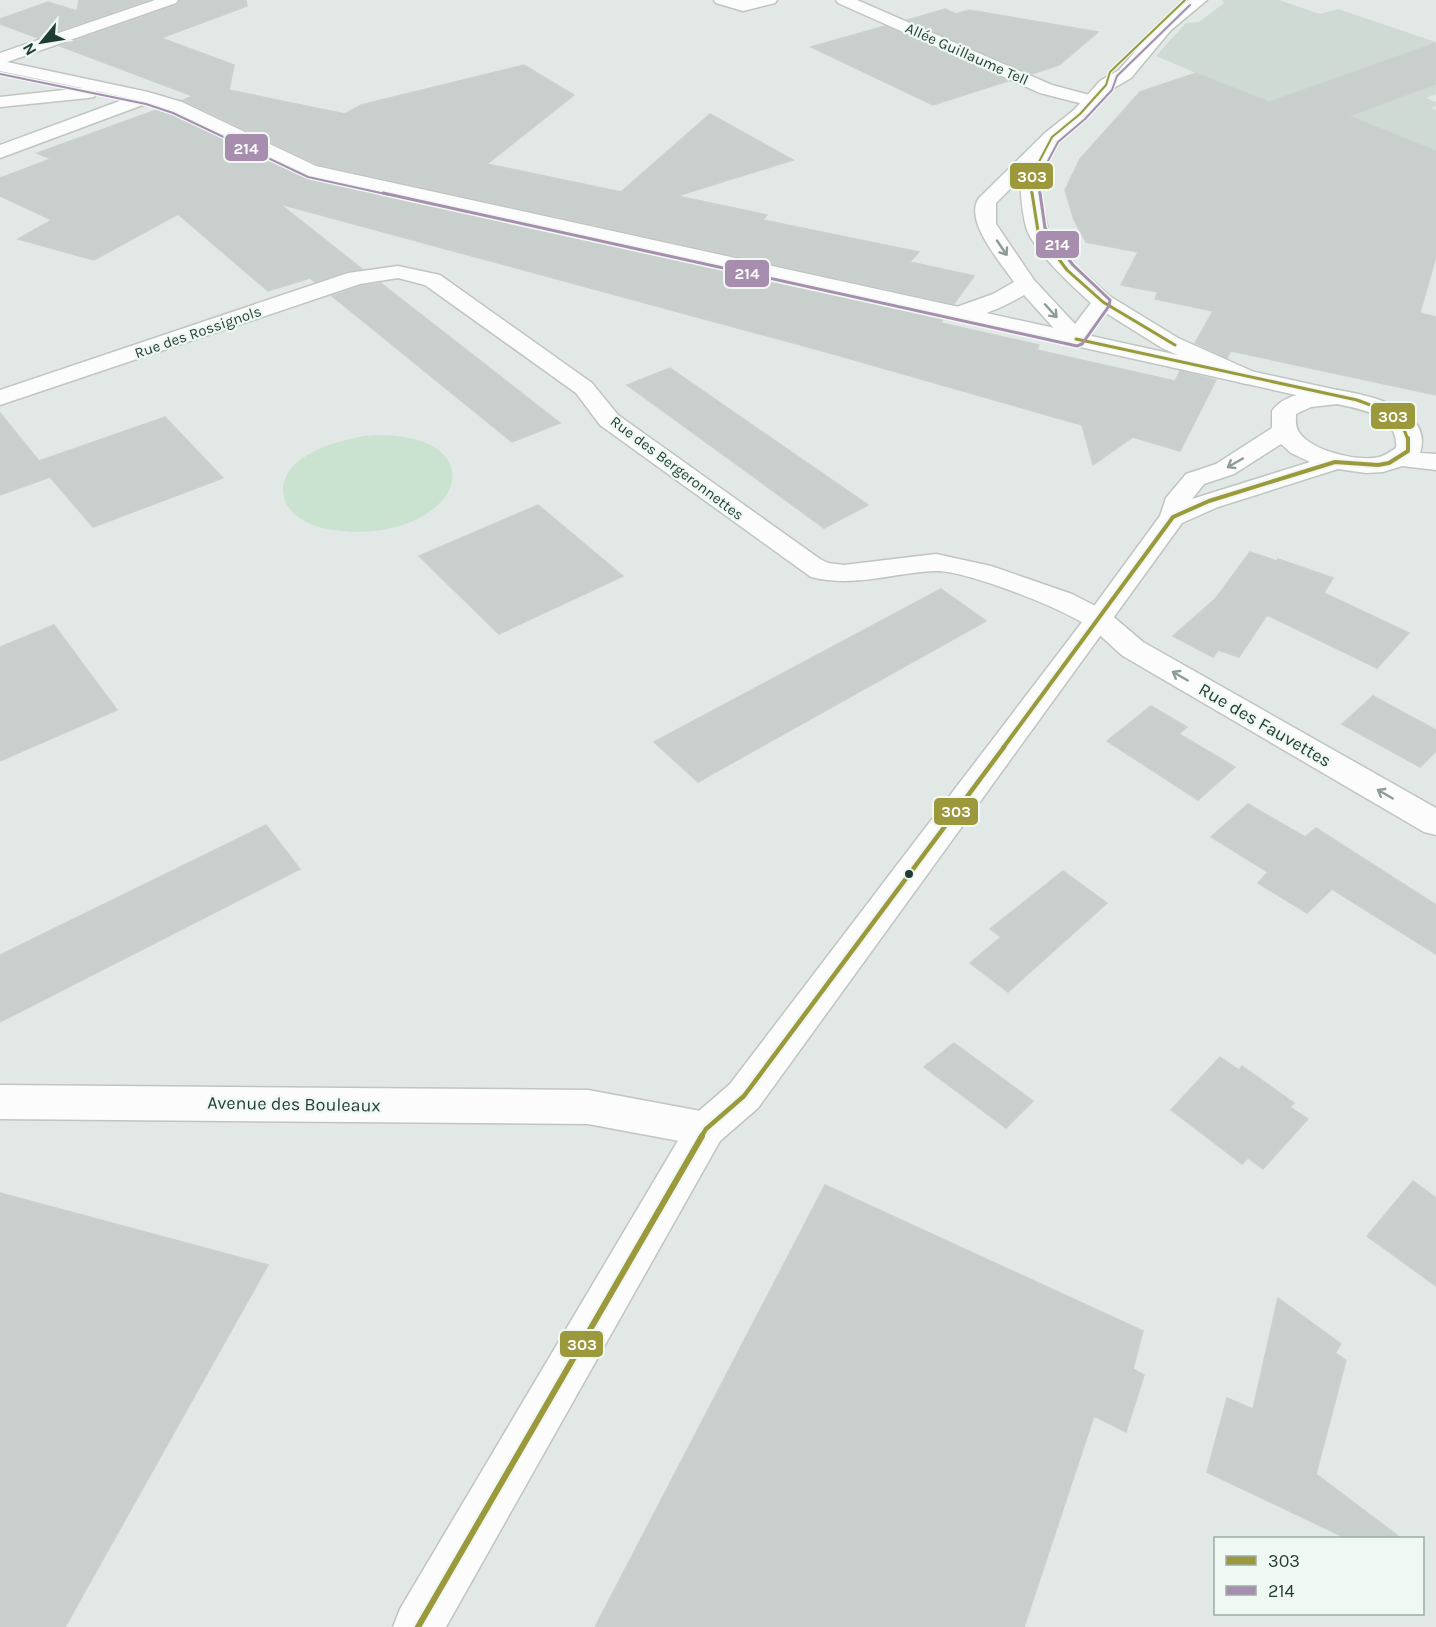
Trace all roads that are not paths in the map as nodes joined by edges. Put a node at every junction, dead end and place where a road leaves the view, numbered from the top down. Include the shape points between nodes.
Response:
1 (170, 0) edge
2 (722, 0) edge
3 (769, 0) edge
4 (844, 0) edge
5 (1185, 0) edge
6 (1200, 0) edge
7 (0, 59) edge
8 (0, 66) edge
9 (1106, 86) junction
10 (117, 90) junction
11 (148, 97) junction
12 (1091, 101) junction
13 (0, 102) edge
14 (1052, 137) junction
15 (0, 152) edge
16 (398, 272) joint
17 (1026, 284) junction
18 (1103, 302) junction
19 (959, 314) junction
20 (1076, 339) junction
21 (1246, 377) junction
22 (1336, 397) junction
23 (0, 398) edge
24 (1394, 416) junction
25 (1284, 421) junction
26 (1425, 426) dead end
27 (1397, 458) junction
28 (1335, 462) junction
29 (1436, 462) edge
30 (1173, 517) junction
31 (1099, 620) junction
32 (1436, 823) edge
33 (0, 1102) edge
34 (706, 1129) junction
35 (418, 1627) edge

1 - 7 street
2 - 3 street via 743,6
4 - 12 street, Allée Guillaume Tell via 1046,89
5 - 9 street via 1110,72
6 - 9 street via 1166,27 1125,74
8 - 10 street
9 - 12 street
10 - 11 street
10 - 13 street
11 - 15 street
11 - 19 street via 176,106 310,170
12 - 14 street
14 -> 17 street via 986,202 986,224
14 - 18 street via 1030,179 1038,231 1067,270
16 - 23 street, Rue des Rossignols via 356,278
16 - 31 street, Rue des Bergeronnettes via 432,280 584,388 609,420 821,571 844,574 936,562 981,572 1062,600
17 - 19 street via 1001,299
17 -> 20 street
18 - 20 street
18 - 21 street via 1170,343
19 - 20 street
20 - 21 street
21 - 22 street
21 - 25 street
22 - 24 street via 1357,400
22 - 25 street via 1298,402
24 - 26 street
24 - 27 street via 1412,440 1408,452
25 - 28 street via 1295,444
25 -> 30 street via 1225,469 1195,479 1179,498
27 - 28 street via 1378,465
27 - 29 street
28 - 30 street via 1209,501
30 - 31 street
32 -> 31 street, Rue des Fauvettes via 1133,649
31 - 34 street via 744,1096
33 - 34 street, Avenue des Bouleaux via 588,1107
34 - 35 street

